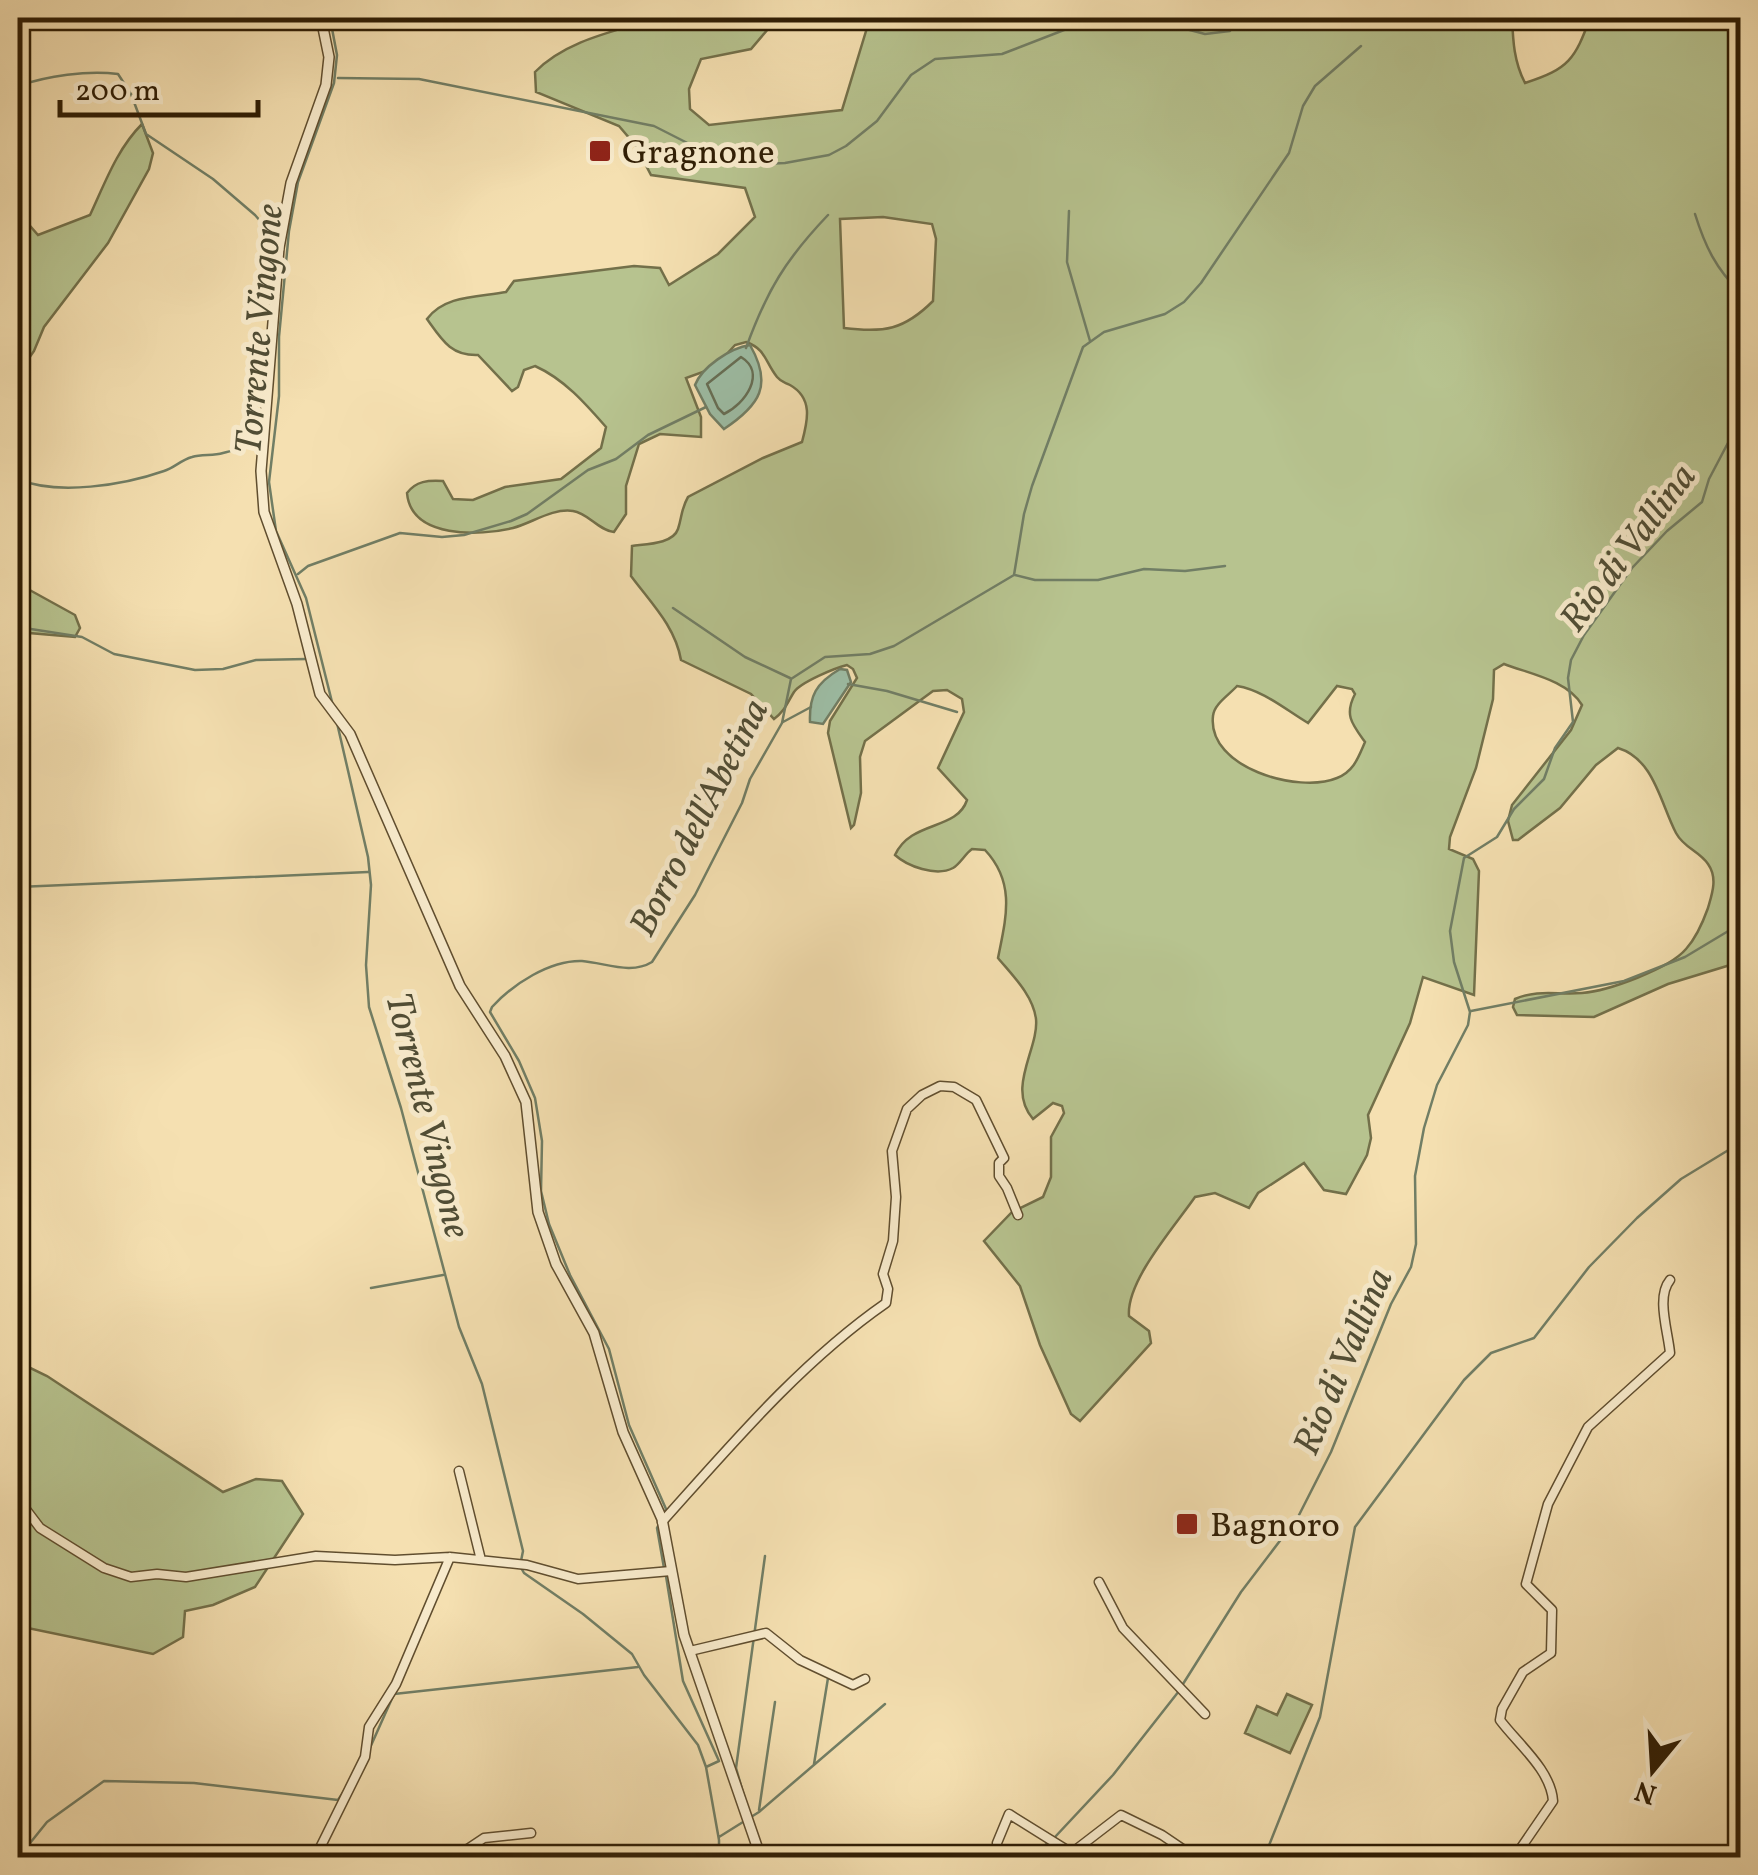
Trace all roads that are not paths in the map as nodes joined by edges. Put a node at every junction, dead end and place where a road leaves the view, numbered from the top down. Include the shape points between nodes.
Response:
1 (321, 18) edge
2 (1018, 1215) dead end
3 (1670, 1280) dead end
4 (459, 1471) dead end
5 (18, 1500) edge
6 (662, 1522) junction
7 (450, 1556) junction
8 (481, 1560) junction
9 (672, 1571) junction
10 (1099, 1582) dead end
11 (690, 1651) junction
12 (866, 1678) dead end
13 (1205, 1714) dead end
14 (532, 1833) dead end
15 (1068, 1855) edge
16 (315, 1858) edge
17 (454, 1858) edge
18 (761, 1858) edge
19 (999, 1858) edge
20 (1196, 1858) edge
21 (1514, 1858) edge

1 - 6 street via 326,85 291,183 280,242 261,471 264,512 320,694 350,734 460,986 526,1102 538,1212 556,1264 594,1332 623,1432
2 - 6 street via 998,1176 1004,1158 976,1100 954,1087 922,1095 907,1110 892,1151 896,1197 883,1274 886,1303 774,1401
3 - 21 street via 1662,1304 1670,1354 1588,1427 1548,1504 1526,1584 1552,1610 1552,1653 1523,1672 1500,1720 1553,1800
4 - 8 street
5 - 7 street via 40,1528 131,1577 186,1578 316,1556
6 - 9 street
7 - 8 street
7 - 16 street
8 - 9 street via 578,1580
9 - 11 street
10 - 13 street via 1123,1628
11 - 12 street via 766,1633 800,1660 854,1685
11 - 18 street
14 - 17 street via 484,1838
15 - 19 street via 1009,1814 997,1842
15 - 20 street via 1121,1815

